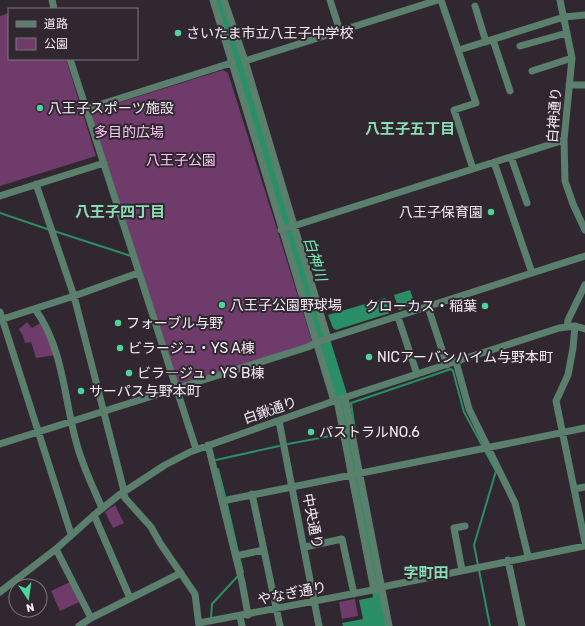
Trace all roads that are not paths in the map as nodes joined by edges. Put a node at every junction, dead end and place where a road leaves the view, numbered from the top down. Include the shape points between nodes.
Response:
1 (330, 0) edge
2 (438, 0) edge
3 (441, 0) edge
4 (560, 0) edge
5 (225, 1) edge
6 (214, 3) edge
7 (475, 6) dead end
8 (585, 15) edge
9 (564, 17) junction
10 (340, 31) junction
11 (567, 33) junction
12 (490, 41) junction
13 (520, 46) dead end
14 (459, 50) junction
15 (572, 58) junction
16 (70, 60) edge
17 (245, 62) junction
18 (231, 63) junction
19 (532, 72) dead end
20 (569, 85) junction
21 (585, 85) edge
22 (510, 91) dead end
23 (86, 109) junction
24 (253, 115) junction
25 (564, 140) junction
26 (511, 157) junction
27 (494, 162) junction
28 (104, 163) junction
29 (473, 169) junction
30 (36, 184) junction
31 (0, 196) edge
32 (527, 203) dead end
33 (288, 228) junction
34 (585, 230) edge
35 (585, 256) edge
36 (138, 273) junction
37 (532, 273) junction
38 (585, 285) edge
39 (74, 296) junction
40 (428, 307) junction
41 (35, 309) junction
42 (0, 312) edge
43 (398, 317) junction
44 (1, 320) edge
45 (567, 326) junction
46 (575, 326) junction
47 (585, 329) edge
48 (322, 341) junction
49 (456, 362) junction
50 (447, 365) junction
51 (417, 374) junction
52 (176, 390) junction
53 (340, 399) junction
54 (103, 412) junction
55 (279, 421) junction
56 (71, 422) junction
57 (585, 428) edge
58 (39, 432) junction
59 (562, 433) junction
60 (0, 444) edge
61 (208, 445) junction
62 (487, 448) junction
63 (196, 449) junction
64 (355, 474) junction
65 (292, 486) junction
66 (585, 487) edge
67 (574, 489) junction
68 (124, 492) junction
69 (252, 494) junction
70 (222, 500) junction
71 (102, 508) junction
72 (94, 515) junction
73 (465, 526) dead end
74 (71, 534) junction
75 (585, 542) edge
76 (585, 546) edge
77 (305, 547) junction
78 (56, 549) junction
79 (264, 550) junction
80 (236, 556) junction
81 (528, 556) junction
82 (508, 560) junction
83 (462, 570) junction
84 (181, 573) junction
85 (379, 589) junction
86 (0, 591) edge
87 (354, 594) junction
88 (130, 598) junction
89 (315, 602) junction
90 (277, 609) junction
91 (248, 615) junction
92 (240, 616) junction
93 (91, 618) junction
94 (214, 623) edge
95 (199, 624) edge
96 (79, 626) edge
97 (242, 626) edge
98 (280, 626) edge
99 (320, 626) edge
100 (390, 626) edge
101 (522, 626) edge

1 - 10 street
2 - 10 street
3 - 14 street
4 - 9 street, 白神通り
5 - 17 street
6 - 18 street
7 - 12 street
8 - 9 street
9 - 11 street, 白神通り
9 - 12 street
10 - 17 street
11 - 13 street
11 - 15 street, 白神通り
12 - 14 street
12 - 22 street
14 - 29 street via 476,102 454,110
15 - 19 street
15 - 20 street, 白神通り
16 - 23 street
17 - 24 street
18 - 23 street
18 - 24 street
20 - 21 street
20 - 25 street, 白神通り
23 - 28 street
24 - 33 street
24 - 33 street
25 - 26 street
25 - 34 street, 白神通り via 565,181
26 - 27 street
26 - 32 street
27 - 29 street
27 - 37 street
28 - 30 street
28 - 36 street
29 - 33 street
30 - 31 street
30 - 39 street
33 - 48 street
33 - 48 street
35 - 37 street
36 - 39 street
36 - 52 street
37 - 40 street
38 - 45 street
39 - 41 street
39 - 54 street
40 - 43 street
40 - 50 street
41 - 44 street
41 - 56 street via 58,356
42 - 44 street
43 - 48 street
43 - 51 street
44 - 58 street
45 - 46 street, 白鍬通り
45 - 49 street, 白鍬通り
46 - 47 street, 白鍬通り
46 - 59 street via 574,348 568,375 556,401
48 - 52 street
48 - 53 street
49 - 50 street, 白鍬通り
49 - 62 street via 469,409
50 - 51 street, 白鍬通り
51 - 53 street, 白鍬通り
52 - 54 street
52 - 63 street
53 - 55 street, 白鍬通り
53 - 64 street
54 - 56 street
54 - 68 street
55 - 61 street, 白鍬通り
55 - 65 street, 中央通り
56 - 58 street
56 - 71 street via 87,474
57 - 59 street
58 - 60 street
58 - 74 street
59 - 62 street
59 - 67 street
61 - 63 street, 白鍬通り
61 - 70 street
62 - 64 street
62 - 81 street via 515,503
63 - 68 street, 白鍬通り via 165,465
64 - 65 street
64 - 85 street
65 - 69 street
65 - 77 street, 中央通り
66 - 67 street
67 - 75 street
68 - 71 street, 白鍬通り
68 - 84 street via 125,498 152,526 160,543
69 - 70 street
69 - 79 street
70 - 80 street
71 - 72 street, 白鍬通り
72 - 74 street, 白鍬通り
72 - 88 street
73 - 83 street via 454,528
74 - 78 street, 白鍬通り
76 - 81 street, やなぎ通り
77 - 87 street via 342,539
77 - 89 street, 中央通り
78 - 86 street, 白鍬通り
78 - 93 street
79 - 80 street
79 - 90 street
80 - 91 street
81 - 82 street, やなぎ通り
82 - 83 street, やなぎ通り
82 - 101 street
83 - 85 street, やなぎ通り
84 - 88 street
84 - 95 street via 195,594
85 - 87 street, やなぎ通り
85 - 100 street
87 - 89 street, やなぎ通り
88 - 93 street
89 - 90 street, やなぎ通り
89 - 99 street, 中央通り
90 - 91 street, やなぎ通り
90 - 98 street
91 - 92 street, やなぎ通り
92 - 94 street, やなぎ通り
92 - 97 street
93 - 96 street
94 - 95 street, やなぎ通り

